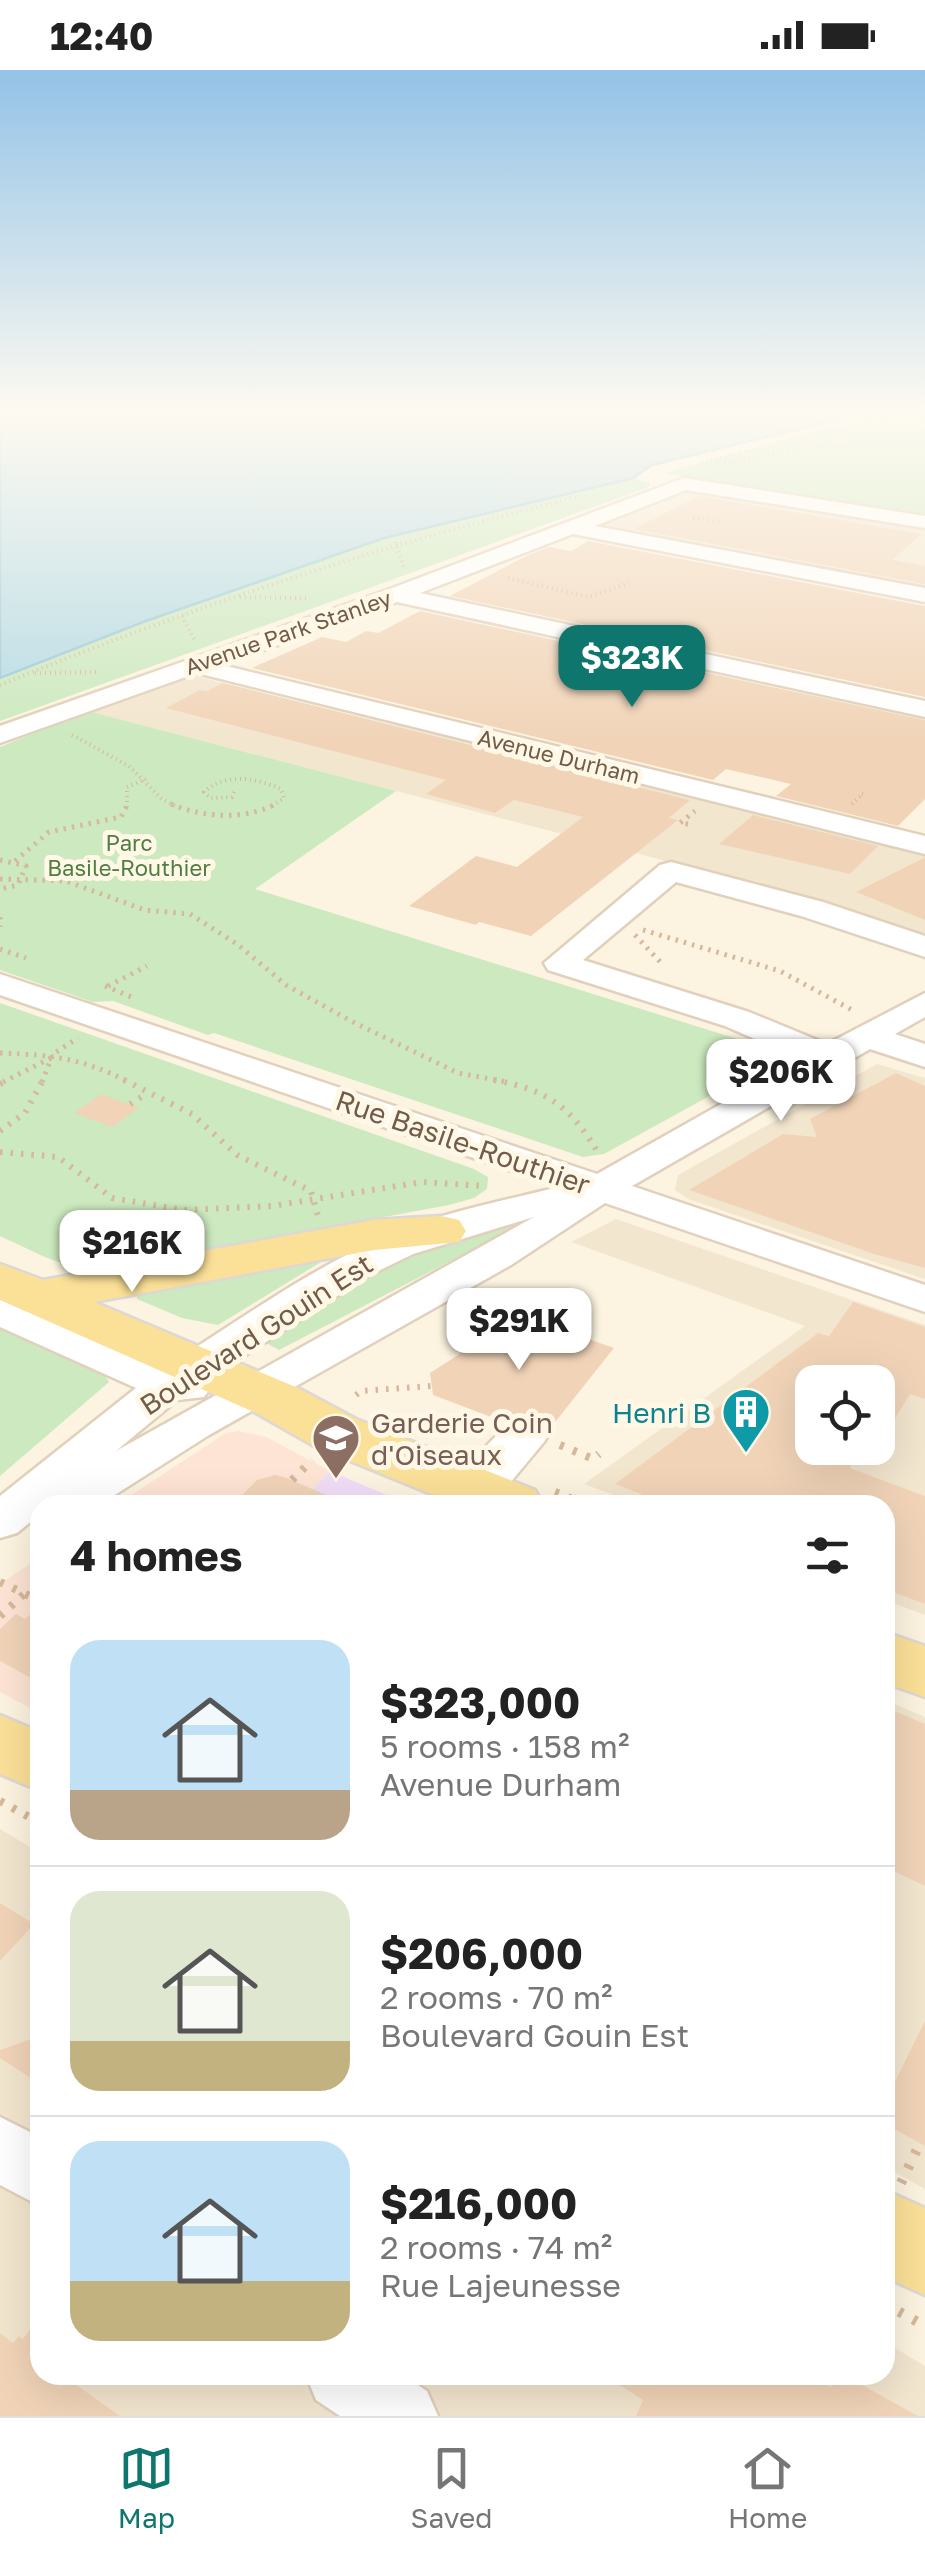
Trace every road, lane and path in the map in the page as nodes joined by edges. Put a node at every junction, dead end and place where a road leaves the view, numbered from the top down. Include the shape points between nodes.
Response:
1 (474, 522) edge
2 (581, 522) edge
3 (569, 528) junction
4 (395, 542) junction
5 (498, 576) dead end
6 (629, 583) dead end
7 (401, 586) junction
8 (925, 595) edge
9 (237, 596) junction
10 (308, 598) dead end
11 (182, 616) junction
12 (198, 657) junction
13 (29, 673) junction
14 (108, 683) junction
15 (0, 686) edge
16 (925, 709) edge
17 (0, 734) edge
18 (68, 734) dead end
19 (146, 779) junction
20 (234, 792) dead end
21 (925, 846) edge
22 (0, 860) edge
23 (16, 860) junction
24 (0, 879) edge
25 (21, 882) junction
26 (0, 890) edge
27 (0, 917) edge
28 (0, 927) edge
29 (925, 946) edge
30 (0, 950) edge
31 (26, 958) dead end
32 (147, 966) dead end
33 (673, 976) dead end
34 (0, 984) edge
35 (108, 987) dead end
36 (917, 1015) edge
37 (864, 1025) junction
38 (86, 1033) dead end
39 (0, 1053) edge
40 (52, 1056) junction
41 (925, 1056) edge
42 (829, 1058) junction
43 (0, 1084) edge
44 (146, 1094) junction
45 (130, 1104) dead end
46 (0, 1131) edge
47 (0, 1152) edge
48 (600, 1173) junction
49 (492, 1188) dead end
50 (314, 1199) junction
51 (320, 1223) dead end
52 (441, 1231) junction
53 (12, 1296) edge
54 (925, 1300) edge
55 (182, 1377) junction
56 (432, 1386) dead end
57 (252, 1391) junction
58 (356, 1395) dead end
59 (528, 1431) joint
60 (599, 1454) dead end
61 (317, 1455) dead end
62 (292, 1480) dead end
63 (483, 1492) edge
64 (52, 1495) edge
65 (62, 1495) edge
66 (30, 1515) edge
67 (0, 1540) edge
68 (0, 1582) edge
69 (24, 1594) junction
70 (30, 1597) edge
71 (0, 1616) edge
72 (895, 1660) edge
73 (925, 1672) edge
74 (0, 1742) edge
75 (30, 1758) edge
76 (0, 1801) edge
77 (30, 1818) edge
78 (920, 2143) dead end
79 (0, 2148) edge
80 (30, 2168) edge
81 (904, 2222) edge
82 (895, 2310) edge
83 (925, 2326) edge
84 (356, 2385) edge
85 (402, 2416) edge

1 - 4 path
2 - 3 street, Avenue Park Stanley
3 - 7 street, Avenue Park Stanley
3 - 8 street
4 - 7 path
4 - 9 path
5 - 6 path via 587,596
7 - 12 street, Avenue Park Stanley
7 - 16 street
9 - 10 path
9 - 11 path
11 - 12 path
11 - 13 path
12 - 14 street, Avenue Park Stanley
12 - 21 street, Avenue Durham
13 - 14 path
13 - 15 path
14 - 17 street, Avenue Park Stanley
18 - 19 path
19 - 20 path via 165,801 196,810 245,813 284,798 274,786 245,780 216,782 204,792 219,799
19 - 23 path via 127,787 121,816 49,832
22 - 23 path
23 - 25 path via 26,866
24 - 25 path
25 - 26 path
25 - 48 path via 66,881 145,910 190,914 286,986 351,1021 458,1073 526,1086 558,1101 581,1124
27 - 28 path
29 - 42 street via 671,872 560,963 737,1019
30 - 31 path
32 - 35 path
33 - 37 path via 630,930 780,972
34 - 48 street, Rue Basile-Routhier
36 - 37 street, Boulevard Gouin Est
37 - 41 street
37 - 42 street, Boulevard Gouin Est
38 - 40 path
39 - 40 path
40 - 43 path
40 - 44 path via 90,1064
40 - 46 path via 35,1099
42 - 48 street, Boulevard Gouin Est
44 - 45 path
44 - 50 path via 192,1114 237,1156 302,1186
47 - 50 path via 58,1157 112,1198 145,1206 203,1211
48 - 52 street, Boulevard Gouin Est
48 - 54 street, Rue Basile-Routhier
48 - 57 street, Boulevard Gouin Est via 538,1232
49 - 50 path via 422,1182
50 - 51 path
52 - 53 main road via 374,1235
52 - 55 street, Boulevard Gouin Est via 367,1260
53 - 55 main road
55 - 57 main road
55 - 64 street, Boulevard Gouin Est
56 - 58 path
57 - 63 main road
57 - 65 street, Boulevard Gouin Est
59 - 60 path via 594,1458
59 - 63 street
61 - 62 path
66 - 67 street, Boulevard Gouin Est
68 - 69 path
69 - 70 path
69 - 71 path
72 - 73 main road
74 - 75 main road
76 - 77 path
78 - 81 path
79 - 80 street
82 - 83 path
84 - 85 street

